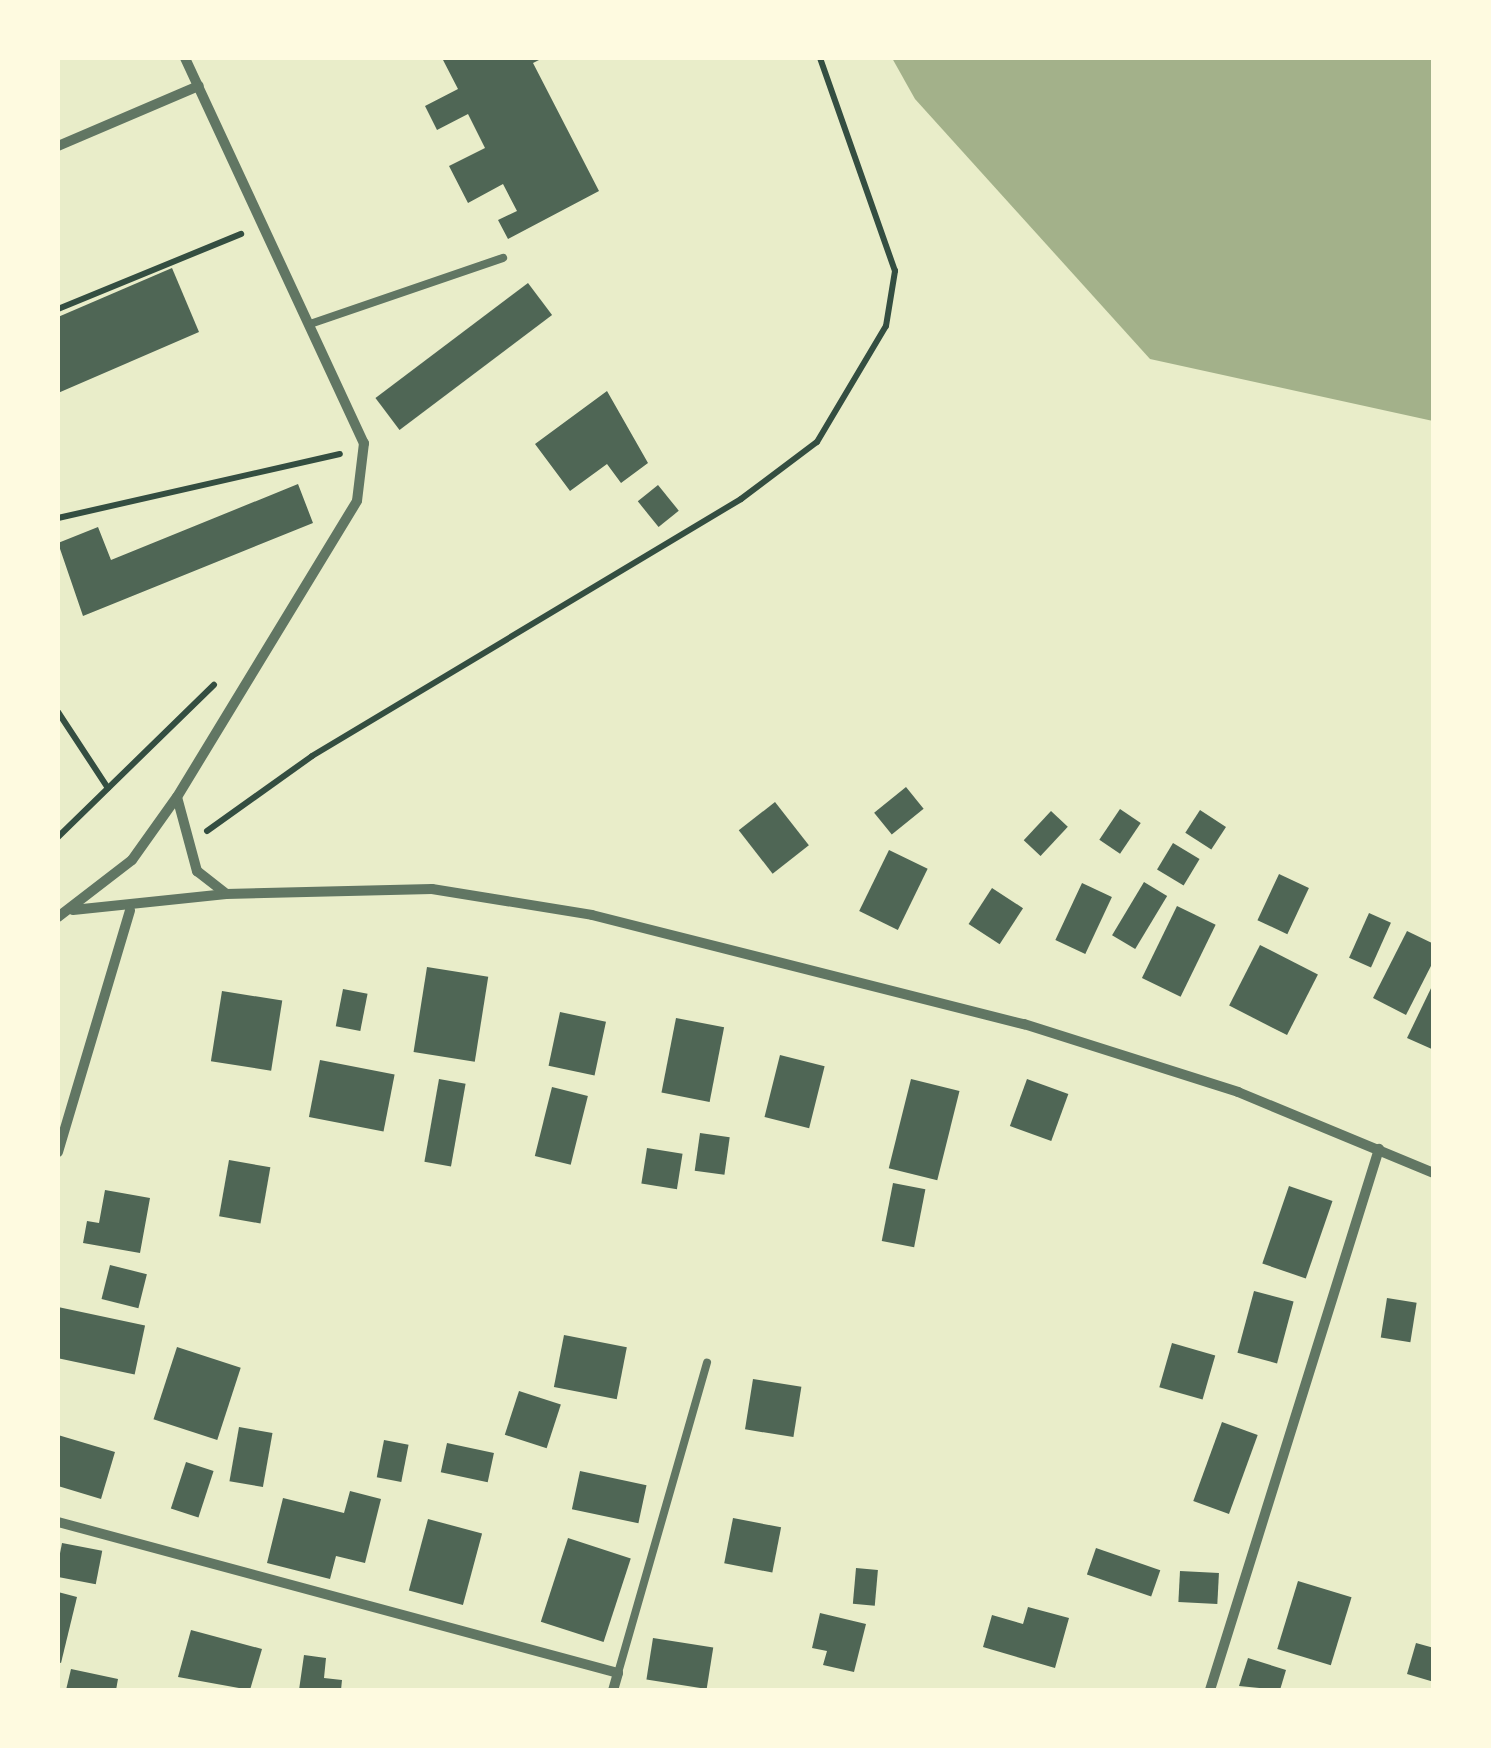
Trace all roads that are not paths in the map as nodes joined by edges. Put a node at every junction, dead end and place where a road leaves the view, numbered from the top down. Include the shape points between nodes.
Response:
1 (184, 58) edge
2 (199, 86) junction
3 (58, 146) edge
4 (503, 258) dead end
5 (312, 324) junction
6 (177, 797) junction
7 (226, 894) junction
8 (74, 910) junction
9 (130, 910) junction
10 (58, 917) edge
11 (1379, 1149) junction
12 (58, 1152) edge
13 (1434, 1174) edge
14 (707, 1363) dead end
15 (58, 1522) edge
16 (618, 1673) junction
17 (613, 1690) edge
18 (1210, 1690) edge

1 - 2 street
2 - 3 street
2 - 5 street
4 - 5 lane
5 - 6 street via 364,442 357,502
6 - 7 street via 197,871
6 - 8 street via 132,860
7 - 9 street
7 - 11 street via 432,889 592,916 1024,1024 1238,1092
8 - 9 street
8 - 10 street
9 - 12 street
11 - 13 street
11 - 18 street
14 - 16 lane
15 - 16 street
16 - 17 street

